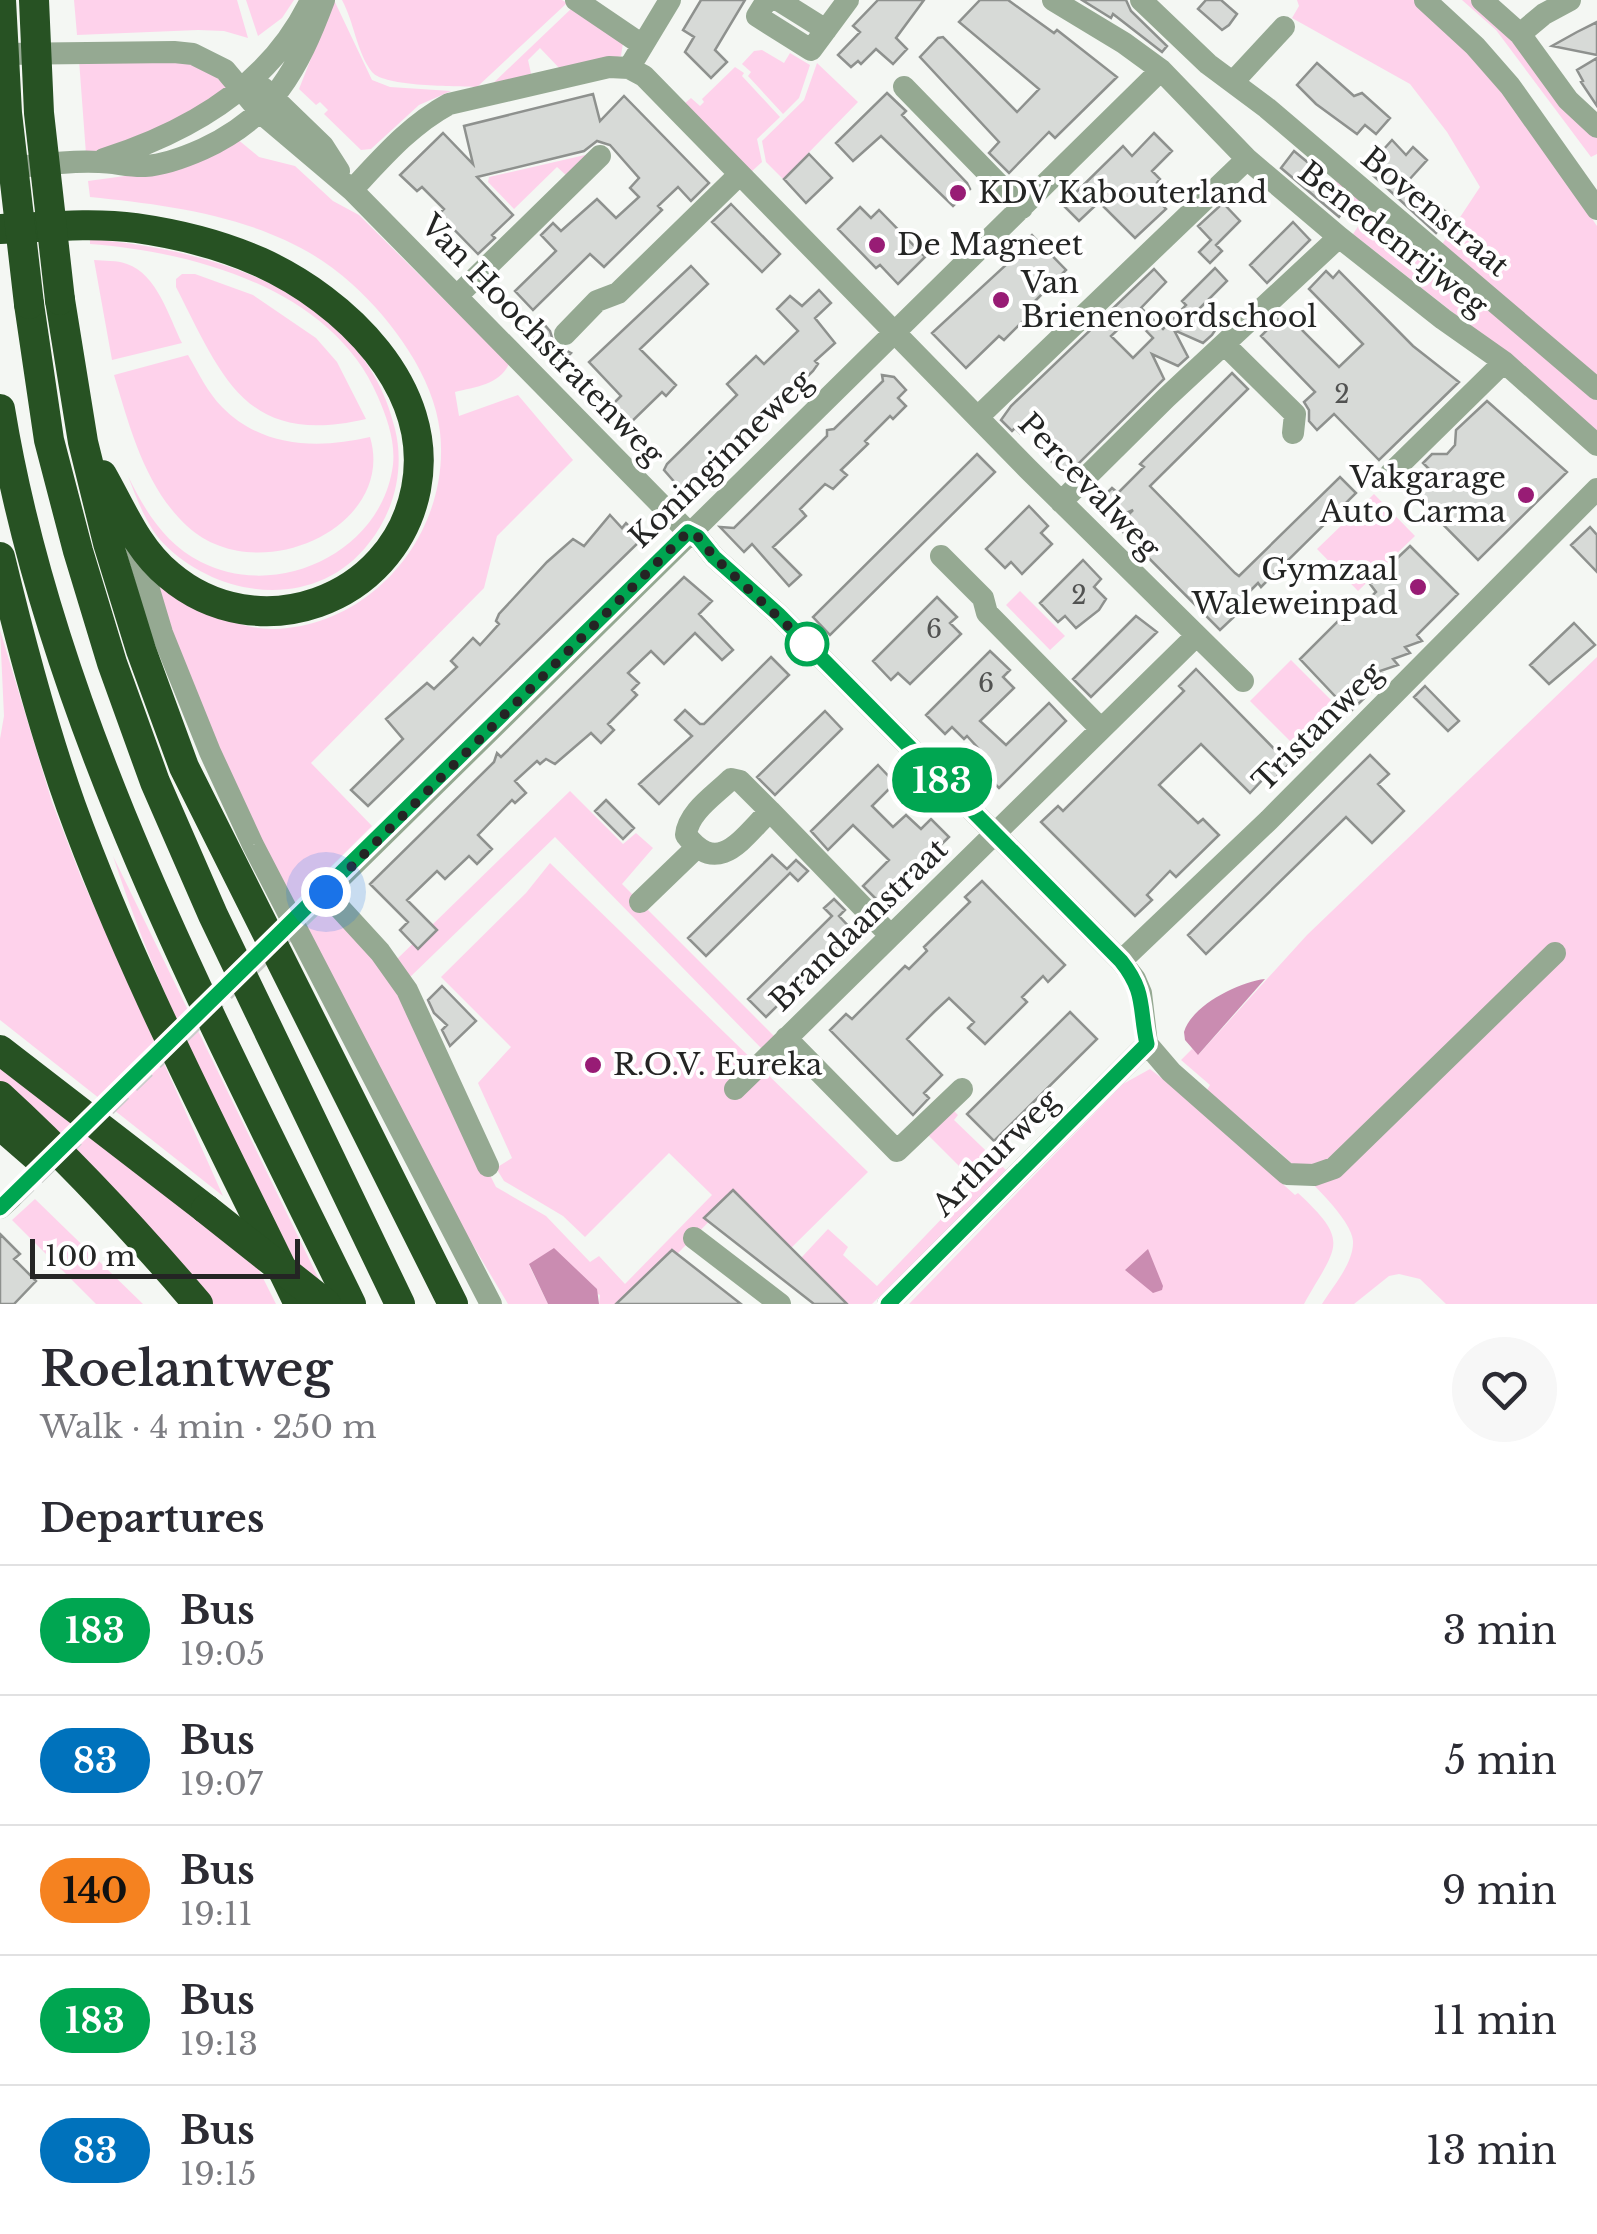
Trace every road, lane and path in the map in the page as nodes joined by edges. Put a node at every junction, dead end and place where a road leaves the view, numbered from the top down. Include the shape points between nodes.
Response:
1 (1, 0) edge
2 (34, 0) edge
3 (312, 0) edge
4 (324, 0) edge
5 (576, 0) edge
6 (670, 0) edge
7 (767, 0) edge
8 (778, 0) edge
9 (848, 0) edge
10 (1054, 0) edge
11 (1140, 0) edge
12 (1426, 0) edge
13 (1482, 0) edge
14 (1570, 0) edge
15 (1284, 27) dead end
16 (826, 30) junction
17 (1520, 34) junction
18 (641, 44) junction
19 (0, 54) edge
20 (629, 68) junction
21 (1160, 70) junction
22 (1233, 82) junction
23 (248, 85) junction
24 (904, 87) dead end
25 (267, 105) junction
26 (1597, 127) edge
27 (600, 156) dead end
28 (1246, 159) junction
29 (96, 161) junction
30 (0, 169) edge
31 (739, 175) junction
32 (1589, 181) edge
33 (352, 190) junction
34 (1022, 208) junction
35 (1597, 209) edge
36 (0, 228) edge
37 (1339, 237) junction
38 (457, 296) junction
39 (894, 332) junction
40 (566, 334) dead end
41 (1224, 344) junction
42 (1504, 362) junction
43 (1597, 389) edge
44 (0, 410) edge
45 (979, 416) junction
46 (1294, 434) dead end
47 (83, 442) junction
48 (1597, 445) edge
49 (1391, 472) dead end
50 (1597, 490) edge
51 (1061, 502) junction
52 (132, 530) junction
53 (688, 532) junction
54 (941, 556) dead end
55 (0, 557) edge
56 (1196, 636) junction
57 (1243, 681) dead end
58 (1101, 728) junction
59 (770, 810) junction
60 (994, 836) junction
61 (696, 848) junction
62 (640, 902) dead end
63 (890, 935) junction
64 (1555, 953) dead end
65 (1121, 961) junction
66 (786, 1038) junction
67 (1147, 1044) junction
68 (0, 1050) edge
69 (962, 1089) dead end
70 (736, 1090) dead end
71 (0, 1096) edge
72 (0, 1125) edge
73 (488, 1166) dead end
74 (694, 1238) dead end
75 (156, 1254) junction
76 (198, 1304) edge
77 (299, 1304) edge
78 (326, 1304) edge
79 (351, 1304) edge
80 (400, 1304) edge
81 (453, 1304) edge
82 (491, 1304) edge
83 (780, 1304) edge
84 (888, 1304) edge

1 - 80 highway, bridge via 7,113 50,440 112,663 213,915
2 - 47 highway, bridge via 39,113
3 - 23 street via 281,52
4 - 25 street via 303,53
5 - 18 street
6 - 18 street
7 - 16 street via 757,16 811,50
8 - 16 street
9 - 16 street
10 - 21 street, Benedenrijweg
11 - 22 street, Bovenstraat
12 - 32 street via 1475,46
13 - 17 street
14 - 17 street
15 - 22 street
17 - 26 street via 1568,100
18 - 20 street
19 - 23 street, Van Hoochstratenweg via 192,54
20 - 31 street, Percevalweg
20 - 33 street via 450,104 427,116
21 - 28 street, Benedenrijweg
21 - 34 street, Koninginneweg
22 - 43 street, Bovenstraat
23 - 25 street, Van Hoochstratenweg
23 - 29 street via 168,137
24 - 34 street
25 - 29 street via 218,142 181,159 144,166
25 - 33 street, Van Hoochstratenweg via 323,146
27 - 38 street
28 - 37 street, Benedenrijweg
28 - 45 street
29 - 30 street
31 - 39 street, Percevalweg
31 - 40 street via 618,293 597,301
32 - 35 street
33 - 38 street, Van Hoochstratenweg
34 - 39 street, Koninginneweg
36 - 52 highway via 136,228 262,263 332,306 366,338 408,404 419,460 410,512 379,565 326,602 296,610 230,608 170,576
37 - 41 street
37 - 42 street, Benedenrijweg
38 - 53 street, Van Hoochstratenweg
39 - 45 street, Percevalweg
39 - 53 street, Koninginneweg
41 - 46 street via 1295,414
41 - 51 street
42 - 48 street, Benedenrijweg
42 - 49 street
44 - 79 highway via 36,568 115,798
45 - 51 street, Percevalweg
47 - 52 highway
47 - 81 highway via 140,650 184,766
50 - 65 street, Tristanweg
51 - 56 street, Percevalweg
52 - 82 street via 162,633 246,830
53 - 60 street, Van Hoochstratenweg via 778,614
53 - 73 street, Koninginneweg via 321,897 380,952 408,990
54 - 58 street via 982,598 987,613
55 - 77 highway via 71,805 119,926
56 - 57 street, Percevalweg
56 - 58 street, Brandaanstraat
58 - 60 street, Brandaanstraat
59 - 61 street via 728,852 716,856
59 - 61 street via 731,779 687,824
59 - 63 street
60 - 63 street, Brandaanstraat
60 - 65 street, Van Hoochstratenweg
61 - 62 street
63 - 66 street, Brandaanstraat
64 - 67 street via 1334,1168 1314,1175 1288,1174
65 - 67 street, Van Hoochstratenweg via 1141,993
66 - 69 street via 898,1151
66 - 70 street, Brandaanstraat
67 - 84 street, Arthurweg
68 - 78 highway, bridge
71 - 75 highway
72 - 75 highway
74 - 83 street
75 - 76 highway

